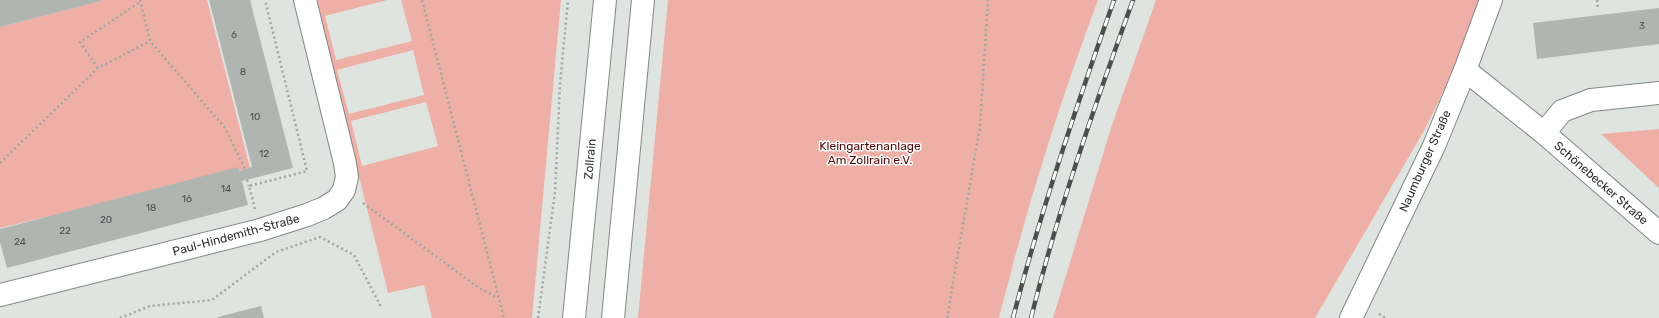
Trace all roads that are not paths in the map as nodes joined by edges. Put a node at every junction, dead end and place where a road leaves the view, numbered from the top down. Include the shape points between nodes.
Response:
1 (305, 0) edge
2 (605, 0) edge
3 (643, 0) edge
4 (1491, 0) edge
5 (1465, 70) junction
6 (1659, 93) edge
7 (1544, 133) junction
8 (1659, 233) edge
9 (0, 295) edge
10 (574, 318) edge
11 (613, 318) edge
12 (1351, 318) edge

1 - 9 street, Paul-Hindemith-Straße via 342,146 347,178 344,190 337,200 324,208 260,230
2 - 10 street, Zollrain
3 - 11 street
4 - 5 street, Naumburger Straße
5 - 7 street, Schönebecker Straße
5 - 12 street, Naumburger Straße via 1434,146
6 - 7 street, Schönebecker Straße via 1592,100 1562,111
7 - 8 street, Schönebecker Straße

